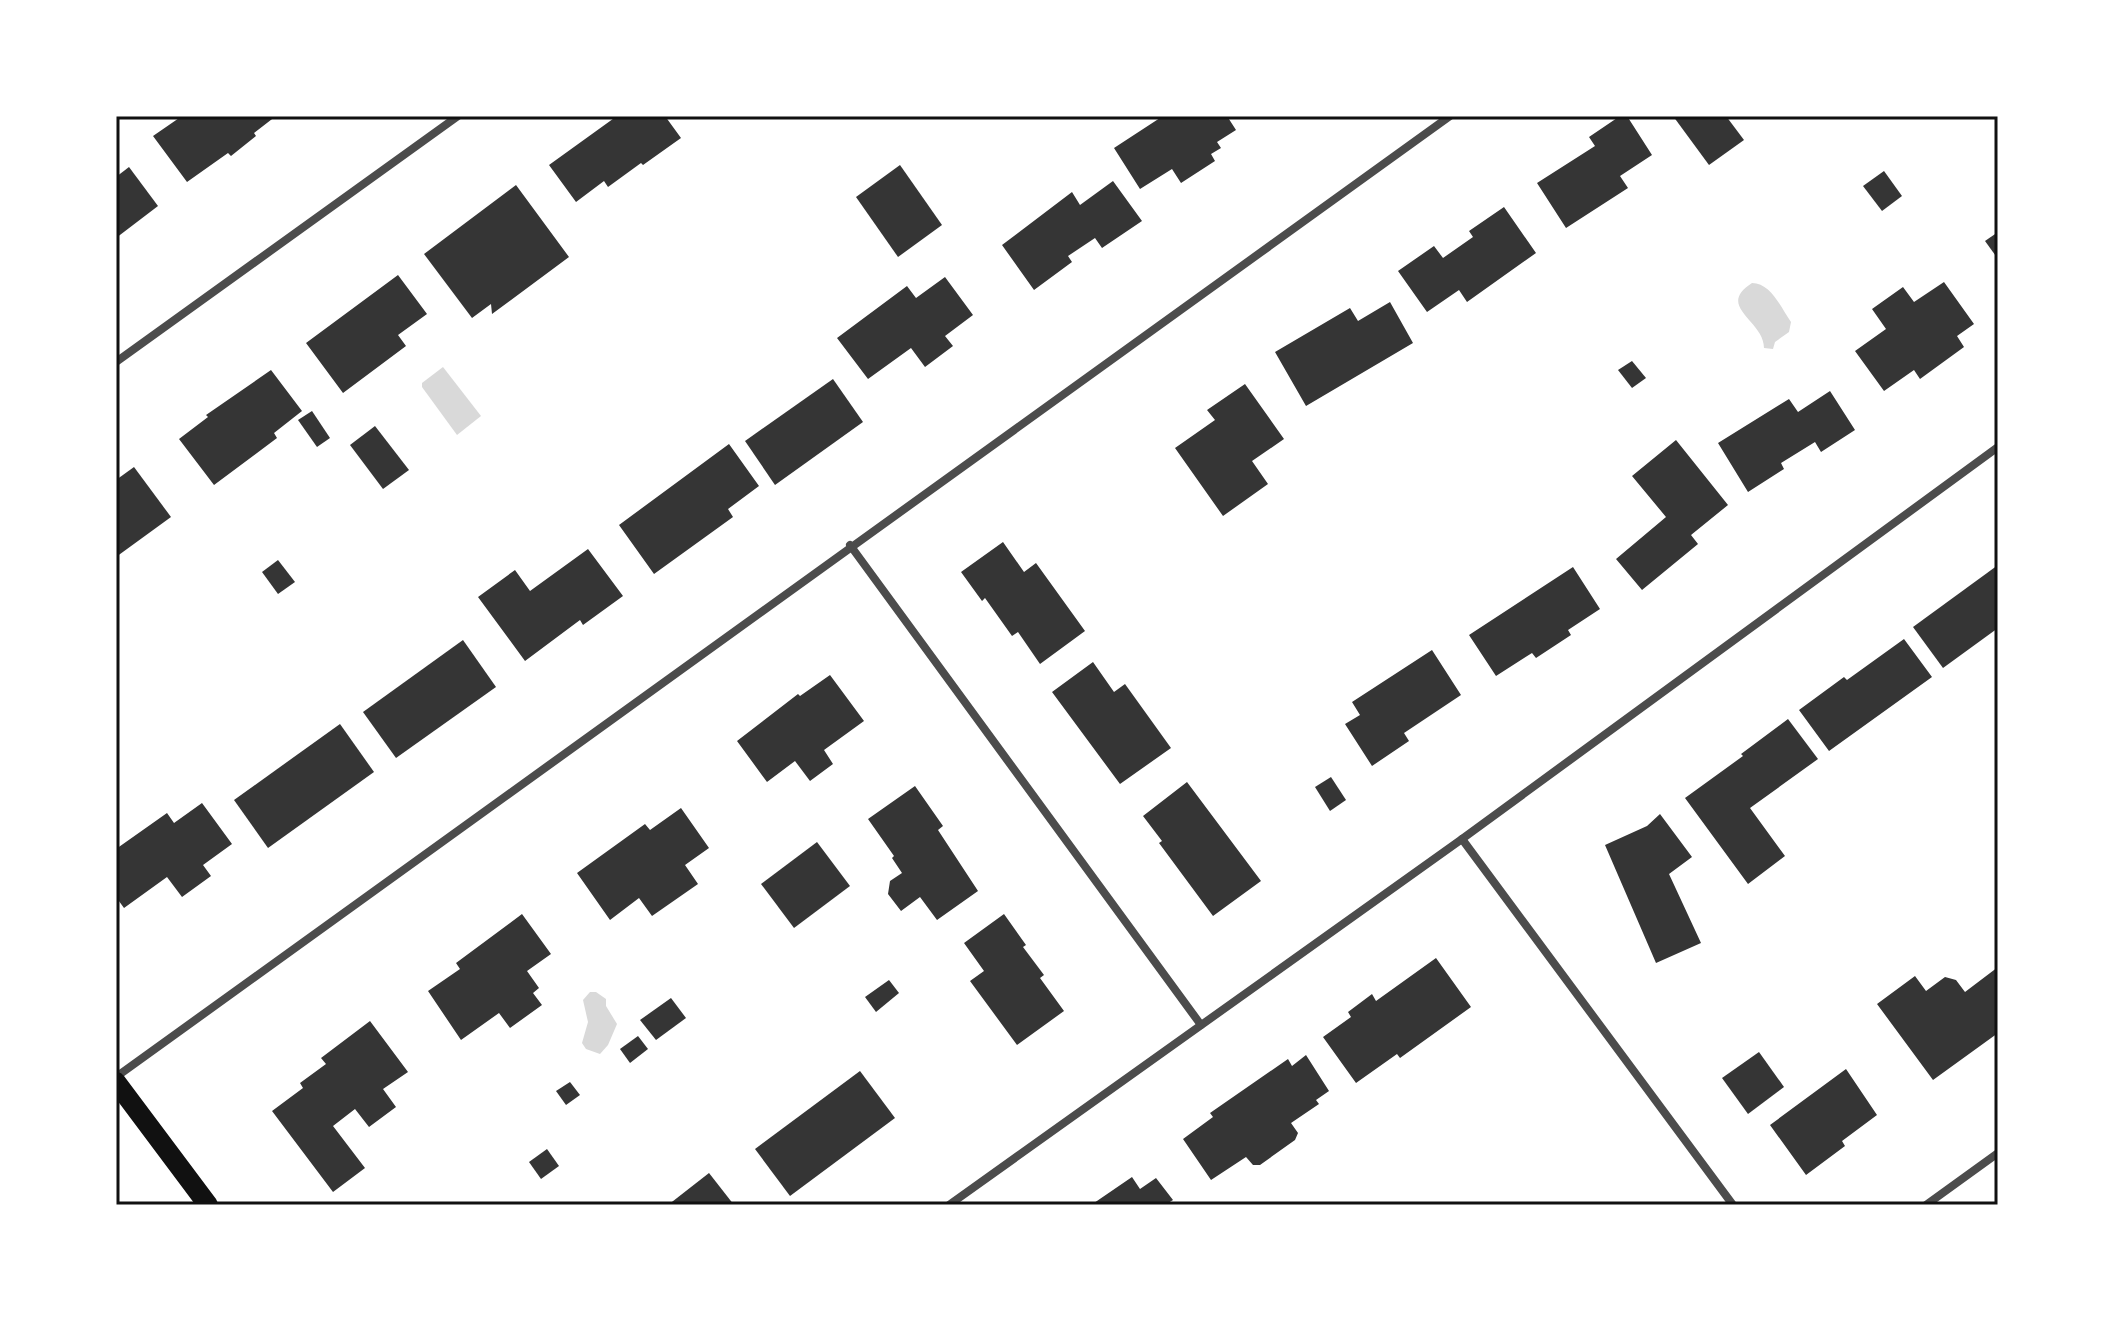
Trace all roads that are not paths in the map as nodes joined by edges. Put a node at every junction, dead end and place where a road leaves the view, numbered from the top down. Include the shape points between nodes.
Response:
1 (458, 116) edge
2 (1450, 116) edge
3 (116, 362) edge
4 (1998, 447) edge
5 (850, 545) junction
6 (1462, 839) junction
7 (1201, 1025) junction
8 (116, 1079) edge
9 (1998, 1153) edge
10 (208, 1205) edge
11 (949, 1205) edge
12 (1733, 1205) edge
13 (1926, 1205) edge

1 - 3 street
2 - 5 street
4 - 6 street
5 - 7 street
5 - 8 street
6 - 7 street
6 - 12 street
7 - 11 street
8 - 10 main road
9 - 13 street

